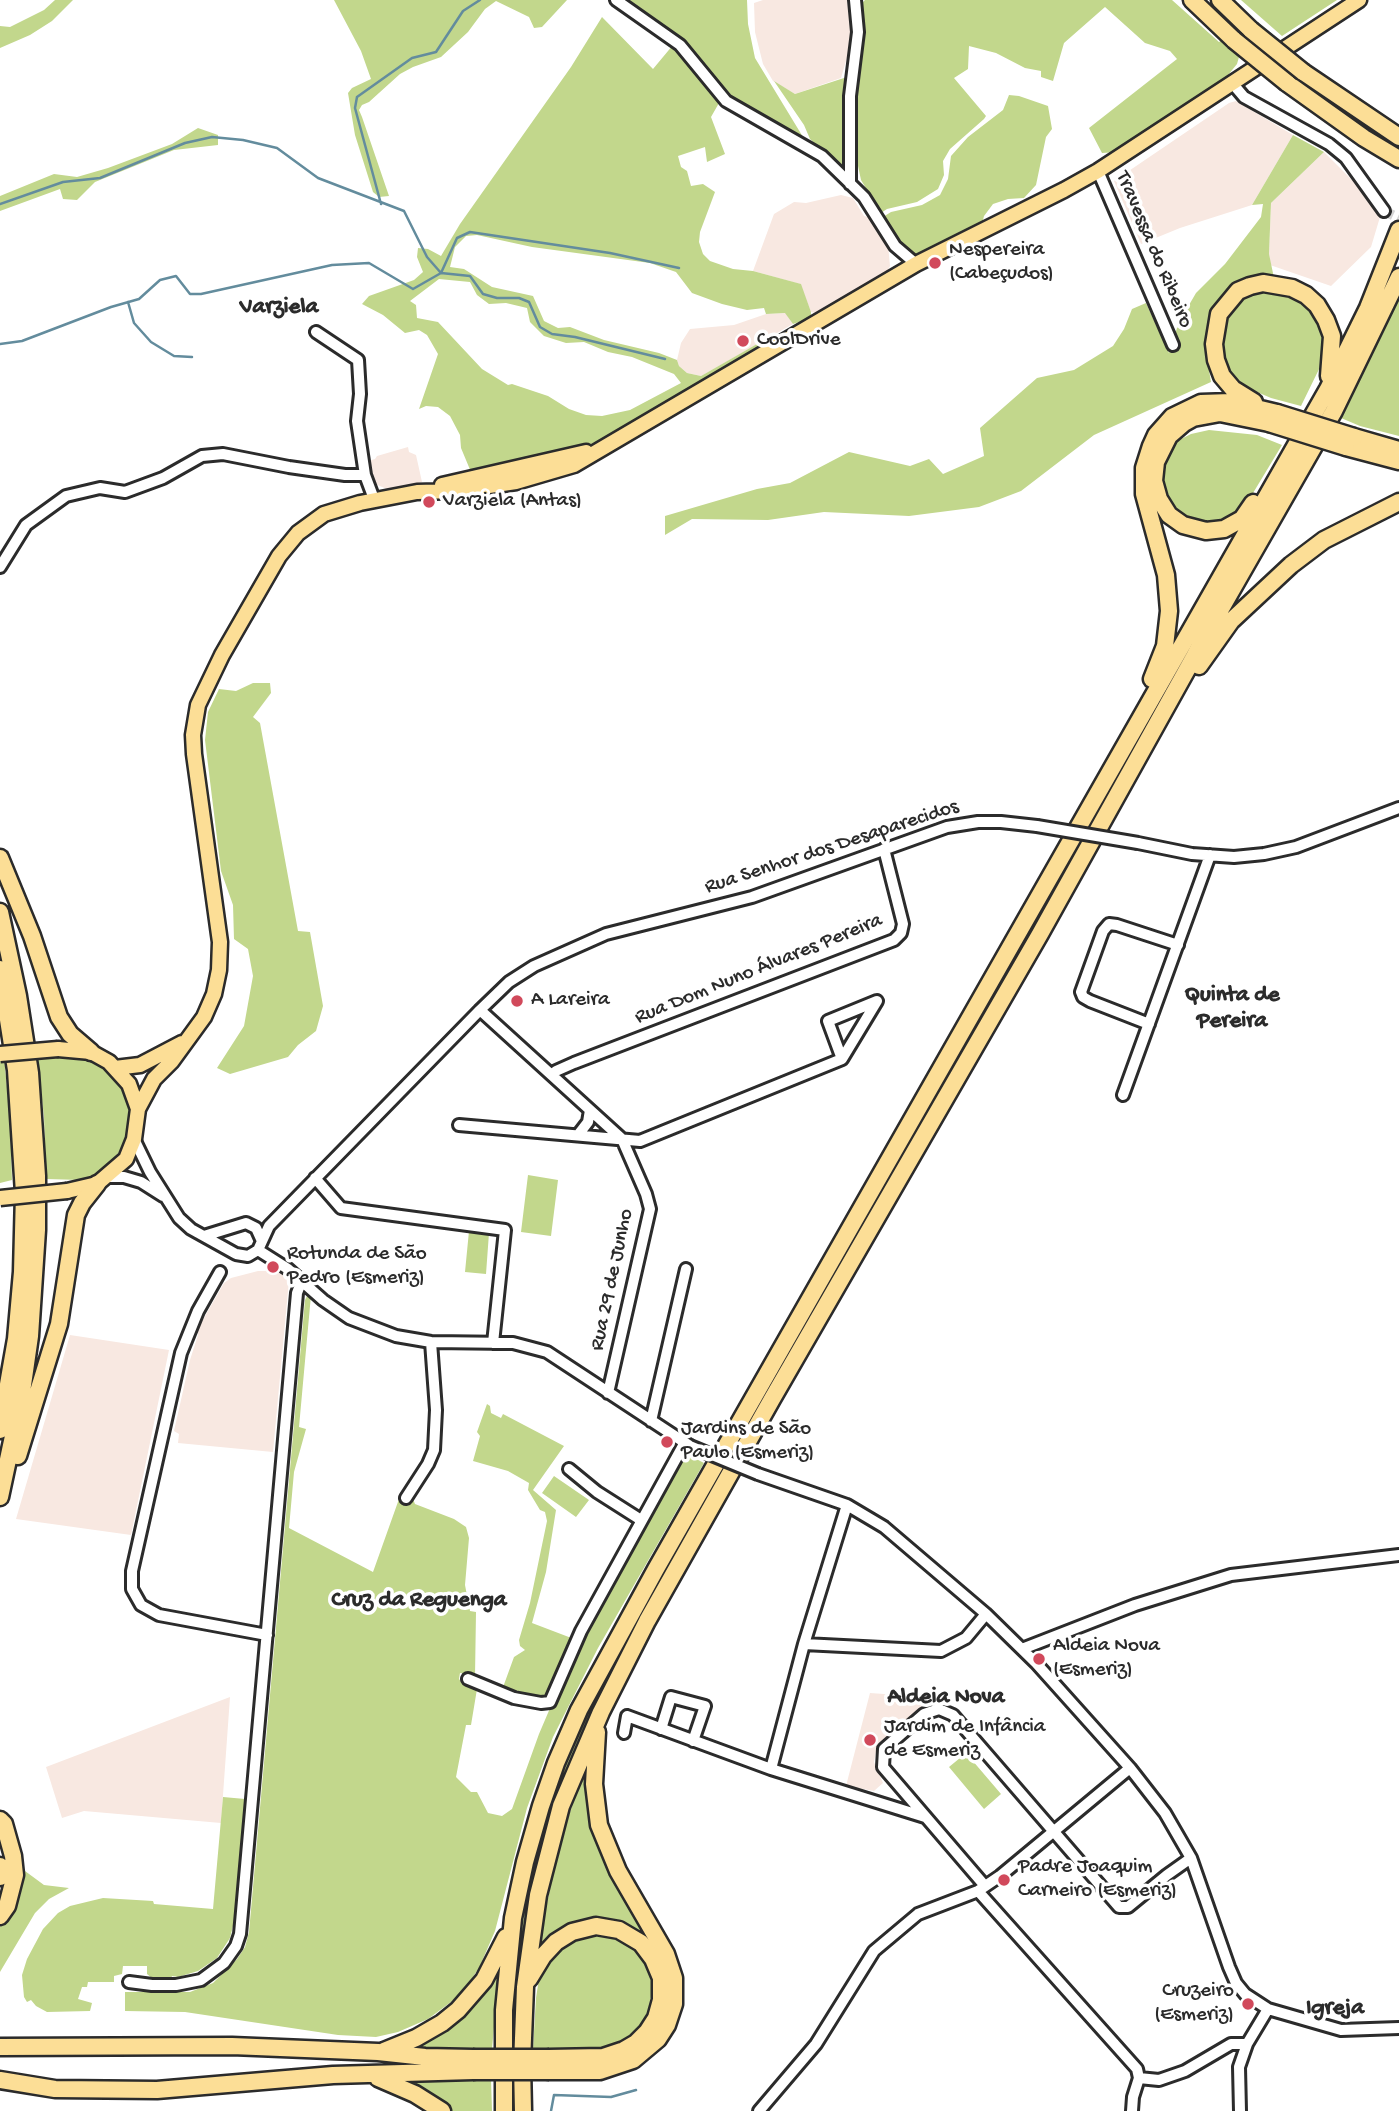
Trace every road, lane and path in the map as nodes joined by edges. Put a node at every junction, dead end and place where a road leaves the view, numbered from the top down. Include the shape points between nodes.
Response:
1 (616, 0) edge
2 (855, 0) edge
3 (1192, 0) edge
4 (1220, 0) edge
5 (1359, 0) edge
6 (1233, 83) junction
7 (1399, 137) edge
8 (1399, 159) edge
9 (1098, 171) junction
10 (850, 184) junction
11 (1384, 211) tunnel mouth
12 (1399, 230) edge
13 (895, 246) junction
14 (916, 264) junction
15 (901, 273) junction
16 (1399, 277) edge
17 (316, 332) dead end
18 (1173, 345) dead end
19 (1328, 389) junction
20 (1273, 418) junction
21 (1350, 442) junction
22 (1399, 450) edge
23 (1399, 461) edge
24 (365, 475) junction
25 (1273, 487) junction
26 (374, 499) junction
27 (1399, 502) edge
28 (0, 567) edge
29 (1176, 689) junction
30 (1138, 722) junction
31 (1399, 808) edge
32 (884, 849) junction
33 (1210, 855) junction
34 (0, 858) edge
35 (0, 912) edge
36 (1178, 945) junction
37 (0, 969) edge
38 (480, 1010) junction
39 (1149, 1024) junction
40 (189, 1038) junction
41 (91, 1052) junction
42 (0, 1054) edge
43 (842, 1059) junction
44 (116, 1068) junction
45 (552, 1075) junction
46 (1123, 1096) dead end
47 (138, 1109) junction
48 (590, 1110) junction
49 (459, 1125) dead end
50 (578, 1135) junction
51 (134, 1139) junction
52 (622, 1139) junction
53 (315, 1178) junction
54 (102, 1180) junction
55 (0, 1198) edge
56 (165, 1198) junction
57 (286, 1209) junction
58 (251, 1224) junction
59 (233, 1227) junction
60 (204, 1236) junction
61 (259, 1245) junction
62 (232, 1251) junction
63 (687, 1269) dead end
64 (220, 1272) dead end
65 (302, 1280) junction
66 (431, 1342) junction
67 (493, 1343) junction
68 (608, 1393) junction
69 (651, 1421) junction
70 (0, 1430) edge
71 (687, 1445) junction
72 (569, 1469) dead end
73 (0, 1497) edge
74 (406, 1497) dead end
75 (0, 1504) edge
76 (847, 1505) junction
77 (641, 1520) junction
78 (1399, 1555) edge
79 (985, 1614) junction
80 (267, 1635) junction
81 (804, 1644) junction
82 (1023, 1649) junction
83 (468, 1679) dead end
84 (601, 1712) junction
85 (661, 1729) junction
86 (624, 1733) dead end
87 (694, 1741) junction
88 (1130, 1768) junction
89 (771, 1769) junction
90 (925, 1816) junction
91 (0, 1820) edge
92 (1054, 1831) junction
93 (1191, 1858) junction
94 (0, 1866) edge
95 (0, 1877) edge
96 (981, 1888) junction
97 (0, 1916) edge
98 (513, 1918) junction
99 (129, 1982) dead end
100 (525, 1987) junction
101 (1268, 2009) junction
102 (1399, 2028) edge
103 (1247, 2044) junction
104 (0, 2047) edge
105 (378, 2052) junction
106 (473, 2064) junction
107 (549, 2064) junction
108 (369, 2075) junction
109 (1139, 2078) junction
110 (0, 2080) edge
111 (442, 2111) edge
112 (504, 2111) edge
113 (523, 2111) edge
114 (759, 2111) edge
115 (1132, 2111) edge
116 (1240, 2111) edge

1 - 10 street via 680,45 726,101 814,150
2 - 10 street via 858,32 849,109
3 - 8 highway, bridge via 1287,83
4 - 7 highway, bridge via 1303,72
5 - 6 main road
6 - 9 main road
6 - 11 street via 1244,97 1346,158
9 - 14 main road
9 - 18 street, Travessa do Ribeiro
10 - 13 street via 870,205
12 - 19 highway
13 - 14 street
13 - 15 street
14 - 15 main road
15 - 26 main road via 573,465 534,478 465,490
16 - 29 highway via 1334,411
17 - 24 street via 358,360 357,421
19 - 20 highway via 1332,336 1317,305 1306,295 1278,284 1263,283 1238,291 1219,314 1216,360 1233,389
19 - 25 highway
20 - 21 highway, bridge
20 - 25 highway via 1210,414 1193,418 1163,444 1154,481 1168,515 1206,531 1233,525 1264,488
20 - 30 highway via 1231,402 1200,403 1172,417 1151,446 1144,468 1144,495 1166,575 1168,623 1165,646
21 - 22 highway
21 - 23 highway
24 - 26 street
24 - 28 street via 223,454 202,456 125,492 100,488 66,496 26,525
25 - 30 highway
26 - 40 main road via 324,514 289,543 222,655 198,705 194,754 220,957 210,1006
27 - 29 highway via 1324,540 1291,565 1231,621 1185,686
29 - 84 highway via 647,1621
30 - 98 highway via 591,1686 541,1806
31 - 33 street, Rua Senhor dos Desaparecidos via 1296,847 1234,857
32 - 33 street, Rua Senhor dos Desaparecidos, bridge via 962,824 1001,822
32 - 38 street, Rua Senhor dos Desaparecidos via 752,897 606,934 534,965
32 - 45 street, Rua Dom Nuno Álvares Pereira via 903,924 894,940
33 - 36 street
34 - 41 highway via 59,1017
35 - 73 highway via 30,1073 37,1230 30,1336
36 - 39 street
36 - 39 street via 1109,924 1080,992 1090,1001
37 - 70 highway via 16,1070 24,1193 16,1339
38 - 45 street
38 - 53 street, Rua Senhor dos Desaparecidos
39 - 46 street
40 - 44 main road via 140,1065
40 - 47 main road via 154,1079
41 - 42 main road, bridge via 58,1049
41 - 44 main road
43 - 43 street via 863,1024 877,1001 828,1021
43 - 52 street via 639,1141
44 - 47 main road via 129,1084
45 - 48 street
47 - 51 main road
48 - 50 street
48 - 52 street
49 - 50 street
50 - 52 street
51 - 54 main road via 126,1159
51 - 56 street
52 - 68 street, Rua 29 de Junho via 650,1209
53 - 57 street, Rua Senhor dos Desaparecidos
53 - 67 street via 341,1208 505,1230
54 - 55 main road, bridge via 67,1191
54 - 56 street via 124,1177
54 - 75 highway via 76,1215 59,1324
56 - 60 street via 179,1218
57 - 58 street, Rua Senhor dos Desaparecidos
57 - 61 street, Rua Senhor dos Desaparecidos
58 - 59 street
58 - 61 street
59 - 60 street
59 - 62 street via 227,1238
60 - 62 street
61 - 62 street via 253,1254 242,1256
61 - 65 street
63 - 69 street
64 - 80 street via 181,1353 131,1580 135,1597 150,1612
65 - 66 street via 349,1318 396,1336
65 - 80 street via 297,1293
66 - 67 street
66 - 74 street via 434,1450
67 - 68 street via 547,1352
68 - 69 street
69 - 71 street
71 - 76 street, bridge
71 - 77 street
72 - 77 street
76 - 79 street via 884,1527
76 - 81 street
77 - 83 street via 581,1631 550,1702 514,1698
78 - 82 street via 1231,1575 1135,1605
79 - 81 street via 966,1638 941,1651
79 - 82 street
80 - 99 street via 244,1908 236,1946 216,1970 194,1982
81 - 89 street
82 - 88 street
84 - 100 highway via 550,1844 533,1918
84 - 107 highway via 594,1772 599,1825 618,1871 666,1954 674,1978 674,2004 658,2039 633,2060 600,2071
85 - 86 street via 627,1716
85 - 87 street
85 - 87 street via 671,1697 705,1706
87 - 89 street
88 - 92 street
88 - 93 street
89 - 90 street
90 - 92 street via 882,1760 884,1749 924,1714 939,1709 953,1715
90 - 96 street
91 - 97 highway via 15,1875
92 - 93 street via 1122,1909
92 - 96 street
93 - 101 street via 1236,1983
94 - 95 highway
96 - 109 street via 1137,2069
96 - 114 street via 918,1914 874,1951 816,2044
98 - 105 highway via 491,1969 465,2004 435,2028
98 - 112 highway via 504,2019
100 - 107 highway via 549,1949 587,1927 627,1933 648,1950 657,1968 659,2009 636,2043 603,2057
100 - 113 highway
101 - 102 street via 1341,2030
101 - 103 street
103 - 109 street via 1231,2044 1185,2071 1159,2080
103 - 116 street via 1239,2067
104 - 105 highway via 186,2045
105 - 106 highway
106 - 107 highway, bridge
106 - 108 highway
108 - 110 highway via 157,2090 55,2089
108 - 111 highway
109 - 115 street

